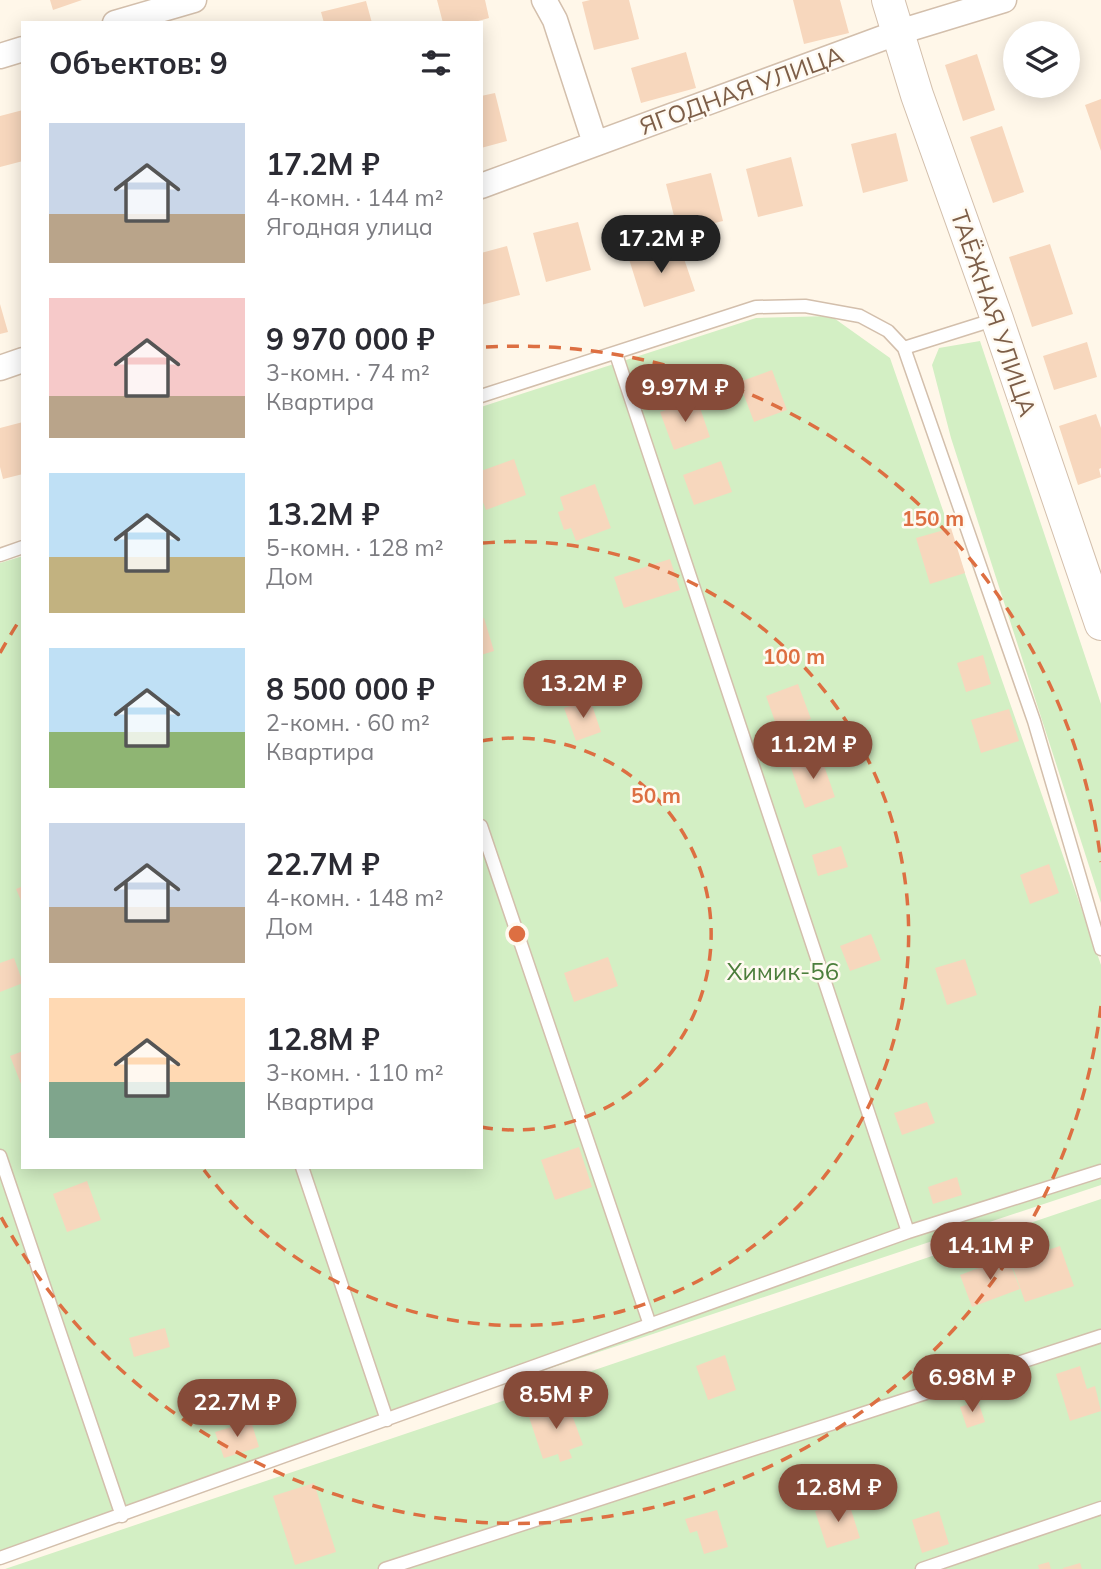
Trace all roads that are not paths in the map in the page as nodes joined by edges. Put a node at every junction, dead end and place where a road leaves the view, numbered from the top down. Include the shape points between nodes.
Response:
1 (194, 0) edge
2 (544, 0) edge
3 (888, 0) edge
4 (1004, 0) edge
5 (122, 21) edge
6 (899, 32) junction
7 (21, 50) edge
8 (0, 56) edge
9 (595, 144) junction
10 (483, 185) edge
11 (997, 319) junction
12 (904, 348) junction
13 (616, 354) junction
14 (21, 361) edge
15 (0, 368) edge
16 (483, 395) edge
17 (21, 548) edge
18 (0, 555) edge
19 (1101, 624) edge
20 (483, 832) edge
21 (1101, 949) edge
22 (0, 1156) edge
23 (303, 1169) edge
24 (1101, 1171) edge
25 (908, 1232) junction
26 (650, 1325) junction
27 (1101, 1336) edge
28 (387, 1420) junction
29 (1101, 1507) edge
30 (122, 1516) junction
31 (0, 1558) edge
32 (385, 1569) edge
33 (922, 1569) edge

1 - 5 street
2 - 9 street via 555,20
3 - 6 street, ТАЁЖНАЯ УЛИЦА
4 - 6 street, ЯГОДНАЯ УЛИЦА
6 - 9 street, ЯГОДНАЯ УЛИЦА
6 - 11 street, ТАЁЖНАЯ УЛИЦА
7 - 8 street
9 - 10 street, ЯГОДНАЯ УЛИЦА
11 - 12 lane
11 - 19 street, ТАЁЖНАЯ УЛИЦА
12 - 13 lane via 888,331 860,316 805,306 756,307
12 - 21 lane via 1034,721
13 - 16 lane
13 - 25 lane
14 - 15 street
17 - 18 lane
20 - 26 lane
22 - 30 lane
23 - 28 lane
24 - 25 lane
25 - 26 lane
26 - 28 lane
27 - 32 lane
28 - 30 lane
29 - 33 lane
30 - 31 lane

